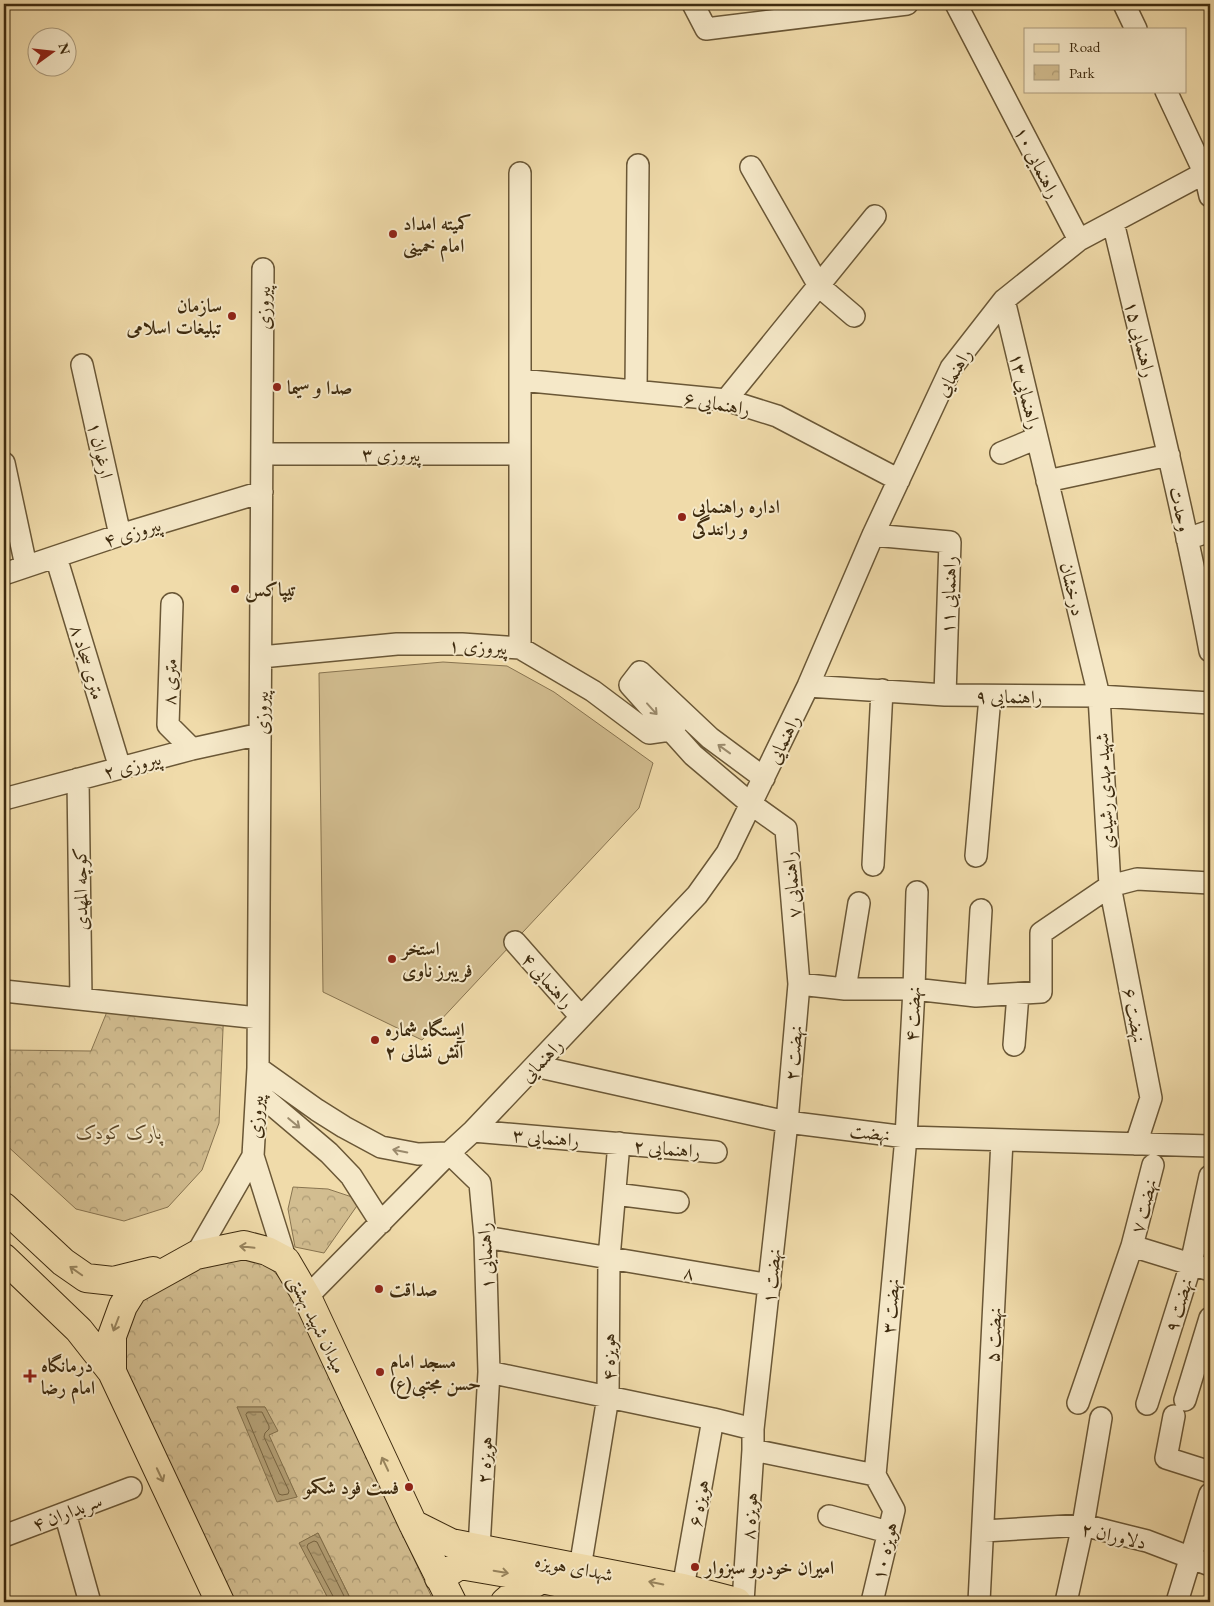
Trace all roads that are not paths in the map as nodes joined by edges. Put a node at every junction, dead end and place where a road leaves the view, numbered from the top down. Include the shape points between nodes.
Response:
1 (693, 4) edge
2 (907, 4) edge
3 (956, 4) edge
4 (1124, 4) edge
5 (832, 8) edge
6 (1136, 28) edge
7 (1167, 92) edge
8 (638, 165) dead end
9 (751, 167) dead end
10 (1208, 172) edge
11 (520, 173) dead end
12 (1210, 196) edge
13 (875, 216) dead end
14 (1113, 222) junction
15 (1079, 240) junction
16 (263, 269) dead end
17 (819, 286) junction
18 (1004, 300) junction
19 (854, 316) dead end
20 (82, 365) dead end
21 (520, 380) junction
22 (636, 391) junction
23 (726, 400) junction
24 (1037, 438) junction
25 (1001, 453) dead end
26 (262, 454) junction
27 (520, 454) junction
28 (1169, 455) junction
29 (4, 463) edge
30 (899, 480) junction
31 (1047, 481) junction
32 (262, 492) junction
33 (1210, 531) edge
34 (120, 535) junction
35 (873, 535) junction
36 (1187, 538) junction
37 (56, 556) junction
38 (26, 566) junction
39 (4, 574) edge
40 (1204, 588) edge
41 (172, 604) dead end
42 (520, 648) junction
43 (1210, 651) edge
44 (261, 657) junction
45 (808, 686) junction
46 (882, 690) junction
47 (945, 695) junction
48 (1099, 696) junction
49 (990, 697) junction
50 (1210, 703) edge
51 (686, 715) junction
52 (670, 730) junction
53 (260, 734) junction
54 (192, 749) junction
55 (120, 768) junction
56 (764, 778) junction
57 (78, 779) junction
58 (4, 798) edge
59 (751, 804) junction
60 (976, 856) dead end
61 (873, 865) dead end
62 (1210, 883) edge
63 (1110, 886) junction
64 (917, 892) dead end
65 (859, 903) dead end
66 (981, 910) dead end
67 (515, 942) dead end
68 (799, 984) junction
69 (845, 989) junction
70 (914, 989) junction
71 (4, 991) edge
72 (1018, 994) junction
73 (976, 996) junction
74 (81, 999) junction
75 (581, 1017) junction
76 (258, 1018) junction
77 (1014, 1044) dead end
78 (536, 1066) junction
79 (258, 1068) junction
80 (257, 1092) junction
81 (787, 1122) junction
82 (474, 1131) junction
83 (906, 1137) junction
84 (1002, 1140) junction
85 (619, 1144) junction
86 (1136, 1144) junction
87 (1210, 1146) edge
88 (716, 1152) dead end
89 (449, 1153) junction
90 (253, 1156) junction
91 (1153, 1165) dead end
92 (1210, 1176) edge
93 (615, 1194) junction
94 (678, 1202) dead end
95 (4, 1207) edge
96 (381, 1223) junction
97 (484, 1237) junction
98 (1132, 1246) junction
99 (4, 1258) edge
100 (609, 1258) junction
101 (185, 1260) junction
102 (286, 1261) junction
103 (1200, 1267) edge
104 (770, 1285) junction
105 (307, 1297) junction
106 (1210, 1318) edge
107 (112, 1372) junction
108 (489, 1372) junction
109 (608, 1397) junction
110 (1078, 1403) dead end
111 (1147, 1404) dead end
112 (1101, 1418) dead end
113 (713, 1419) junction
114 (753, 1440) junction
115 (1210, 1472) edge
116 (875, 1475) junction
117 (131, 1488) dead end
118 (1210, 1494) edge
119 (66, 1513) junction
120 (828, 1516) dead end
121 (413, 1524) junction
122 (1083, 1525) junction
123 (984, 1531) junction
124 (888, 1532) junction
125 (4, 1536) edge
126 (457, 1558) junction
127 (1200, 1562) edge
128 (580, 1568) junction
129 (542, 1579) junction
130 (683, 1588) junction
131 (215, 1598) edge
132 (89, 1599) dead end
133 (452, 1602) edge
134 (505, 1602) edge
135 (643, 1602) edge
136 (737, 1602) edge
137 (743, 1602) edge
138 (872, 1602) edge
139 (979, 1602) edge
140 (1066, 1602) edge
141 (1177, 1602) edge

1 - 5 street via 706,29
2 - 5 street
3 - 15 street, راهنمایی ۱۰
4 - 6 street
7 - 10 street
8 - 22 street
9 - 17 street
10 - 12 street
10 - 14 street, راهنمایی
11 - 21 street
13 - 17 street
14 - 15 street, راهنمایی
14 - 28 street, راهنمایی ۱۵
15 - 18 street, راهنمایی
16 - 26 street, پیروزی
17 - 19 street
17 - 23 street
18 - 24 street, راهنمایی ۱۳
18 - 30 street, راهنمایی via 951,368
20 - 34 street, ارغوان ۱
21 - 22 street, راهنمایی ۶
21 - 27 street
22 - 23 street, راهنمایی ۶
23 - 30 street, راهنمایی ۶ via 778,416
24 - 25 street
24 - 31 street, راهنمایی ۱۳
26 - 27 street, پیروزی ۳
26 - 32 street, پیروزی
27 - 42 street
28 - 31 street
28 - 36 street, وحدت
29 - 38 street
30 - 35 street, راهنمایی
31 - 48 street, درخشان
32 - 34 street, پیروزی ۴
32 - 44 street, پیروزی
33 - 36 street
34 - 37 street, پیروزی ۴
35 - 45 street, راهنمایی
35 - 47 street, راهنمایی ۱۱ via 950,542
36 - 40 street, وحدت
37 - 38 street, پیروزی ۴
37 - 55 street, متری سجاد ۸
38 - 39 street, پیروزی ۴
40 - 43 street, وحدت
41 - 54 street, ۸ متری via 168,725
42 - 44 street, پیروزی ۱ via 397,644
42 - 52 street, پیروزی ۱ via 593,692 649,733
44 - 53 street, پیروزی
45 - 46 street, راهنمایی ۹
45 - 56 street, راهنمایی
46 - 47 street, راهنمایی ۹
46 - 61 street
47 - 49 street, راهنمایی ۹
48 - 49 street, راهنمایی ۹
48 - 50 street, راهنمایی ۹
48 - 63 street, شهید مهدی رشیدی
49 - 60 street
51 - 52 street
51 -> 52 street via 640,672 630,685
56 -> 51 street via 710,738
52 - 59 street via 693,755
53 - 54 street, پیروزی ۲
53 - 76 street, پیروزی
54 - 55 street, پیروزی ۲
55 - 57 street, پیروزی ۲
56 - 59 street, راهنمایی
57 - 58 street, پیروزی ۲
57 - 74 street, کوچه المهدی
59 - 68 street, راهنمایی ۷ via 786,829
59 - 75 street, راهنمایی via 727,853 697,895
62 - 63 street via 1138,879
63 - 72 street via 1042,933 1041,992
63 - 86 street, نهضت ۶ via 1151,1098
64 - 70 street, نهضت ۴
65 - 69 street
66 - 73 street
67 - 75 street, راهنمایی ۴
68 - 69 street
68 - 81 street, نهضت ۲
69 - 70 street
70 - 73 street
70 - 83 street, نهضت ۴
71 - 74 street
72 - 73 street
72 - 77 street
74 - 76 street
75 - 78 street, راهنمایی
76 - 79 street, پیروزی
78 - 81 street, نهضت
78 - 82 street, راهنمایی
79 - 80 street, پیروزی
89 -> 79 street via 418,1154 381,1147 317,1110
80 - 90 street, پیروزی
80 -> 96 street via 351,1176
81 - 83 street, نهضت
81 - 104 street, نهضت ۱
82 - 85 street, راهنمایی ۳
82 - 89 street, راهنمایی
83 - 84 street, نهضت
83 - 116 street, نهضت ۳
84 - 86 street, نهضت
84 - 123 street, نهضت ۵
85 - 88 street, راهنمایی ۲
85 - 93 street, هویزه ۴
86 - 87 street, نهضت
89 - 96 street, راهنمایی
89 - 97 street, راهنمایی ۱ via 480,1182
90 - 101 street
90 - 102 street
91 - 98 street, نهضت ۷
92 - 103 street, نهضت ۹
93 - 94 street
93 - 100 street, هویزه ۴
101 -> 95 main road via 114,1281 86,1278 63,1262
96 - 105 street, راهنمایی
97 - 100 street, ۸
97 - 108 street, راهنمایی ۱
98 - 103 street
98 - 110 street, نهضت ۷
99 - 107 main road via 79,1330
100 - 104 street, ۸
100 - 109 street, هویزه ۴
102 -> 101 main road, میدان شهید بهشتی via 267,1251 244,1245
101 -> 107 main road, میدان شهید بهشتی via 133,1290 112,1336
102 - 105 main road, میدان شهید بهشتی
103 - 111 street, نهضت ۹
104 - 114 street, نهضت ۱
121 -> 105 main road, میدان شهید بهشتی
106 - 115 street via 1179,1408 1166,1458
107 -> 131 main road, میدان شهید بهشتی
108 - 109 street
108 - 126 street, هویزه ۲
109 - 113 street
109 - 128 street, هویزه ۴
112 - 122 street
113 - 114 street
113 - 130 street, هویزه ۶
114 - 116 street
114 - 137 street, هویزه ۸
116 - 124 street, هویزه ۱۰ via 894,1510
117 - 119 street, سربداران ۴
118 - 127 street
119 - 125 street, سربداران ۴
119 - 132 street
120 - 124 street
121 - 126 main road, شهدای هویزه
121 - 126 main road, میدان شهید بهشتی
122 - 123 street, دلاوران ۲
122 - 127 street, دلاوران ۲ via 1147,1542
122 - 140 street
123 - 139 street, نهضت ۵
124 - 138 street, هویزه ۱۰
126 - 128 main road, شهدای هویزه
126 -> 129 main road, شهدای هویزه
126 - 133 main road, میدان شهید بهشتی
127 - 141 street
130 -> 128 main road, شهدای هویزه
129 - 134 main road
129 - 135 main road, شهدای هویزه
130 - 136 main road, شهدای هویزه

